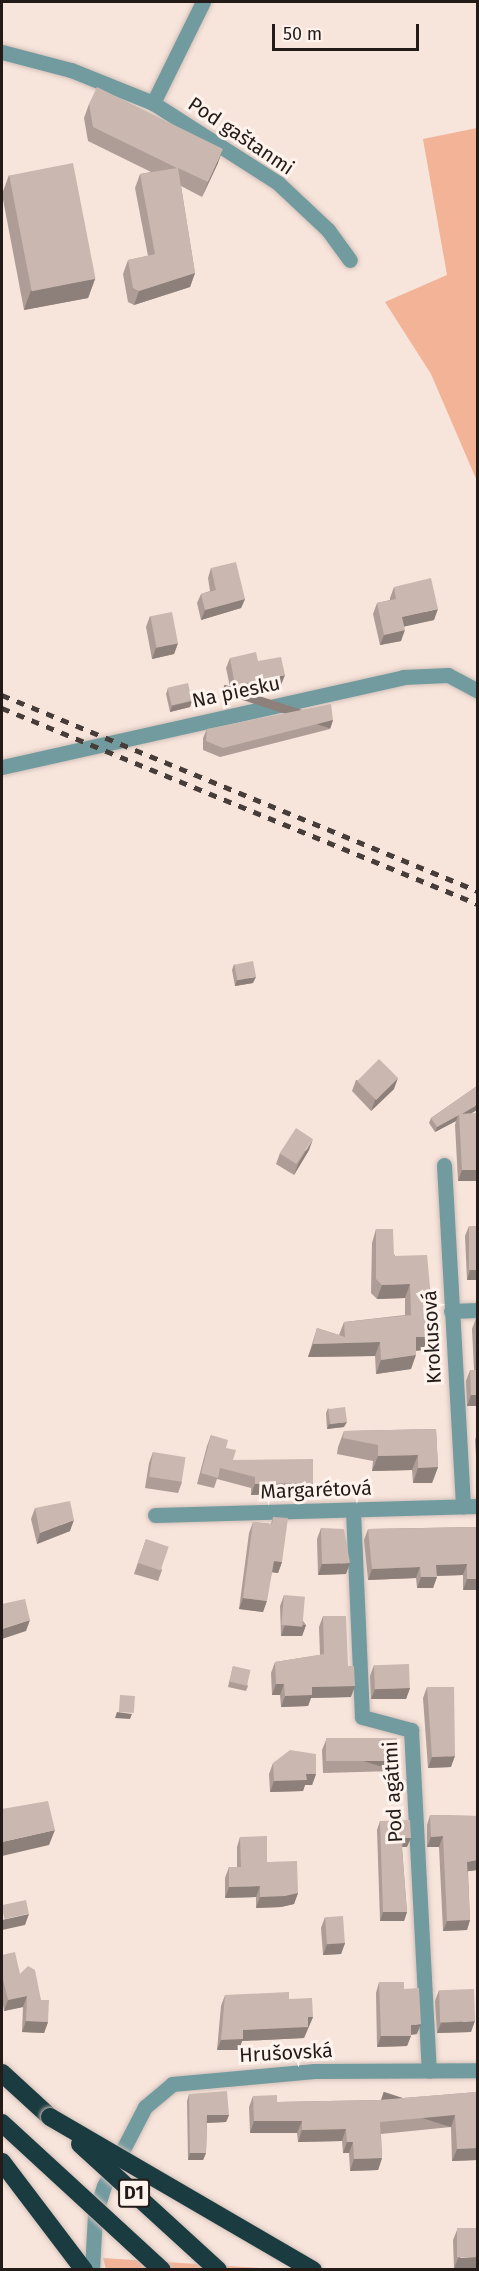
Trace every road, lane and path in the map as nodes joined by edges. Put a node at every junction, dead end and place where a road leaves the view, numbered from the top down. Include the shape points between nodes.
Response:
1 (203, 2) edge
2 (2, 52) edge
3 (153, 103) junction
4 (350, 260) dead end
5 (477, 691) edge
6 (2, 767) edge
7 (444, 1165) dead end
8 (477, 1310) edge
9 (451, 1311) junction
10 (470, 1506) edge
11 (353, 1510) junction
12 (155, 1515) dead end
13 (477, 2070) edge
14 (429, 2071) junction
15 (2, 2073) edge
16 (50, 2117) junction
17 (2, 2123) edge
18 (2, 2162) edge
19 (84, 2270) edge
20 (92, 2270) edge
21 (162, 2270) edge
22 (218, 2270) edge
23 (313, 2270) edge

1 - 3 street
2 - 3 street, Pod gaštanmi via 71,69
3 - 4 street, Pod gaštanmi via 278,183 328,230
5 - 6 street, Na piesku via 448,675 403,676
7 - 9 street, Krokusová
8 - 9 street
9 - 10 street, Krokusová
10 - 11 street, Margarétová
11 - 12 street, Margarétová
11 - 14 street, Pod agátmi via 362,1717 411,1730
13 - 14 street, Hrušovská
14 - 20 street, Hrušovská via 193,2079 157,2093 125,2141 104,2186 94,2215
15 - 16 highway, D1
16 - 22 highway, D1, bridge
16 - 23 highway, bridge
17 - 21 highway, D1, bridge
18 - 19 highway

